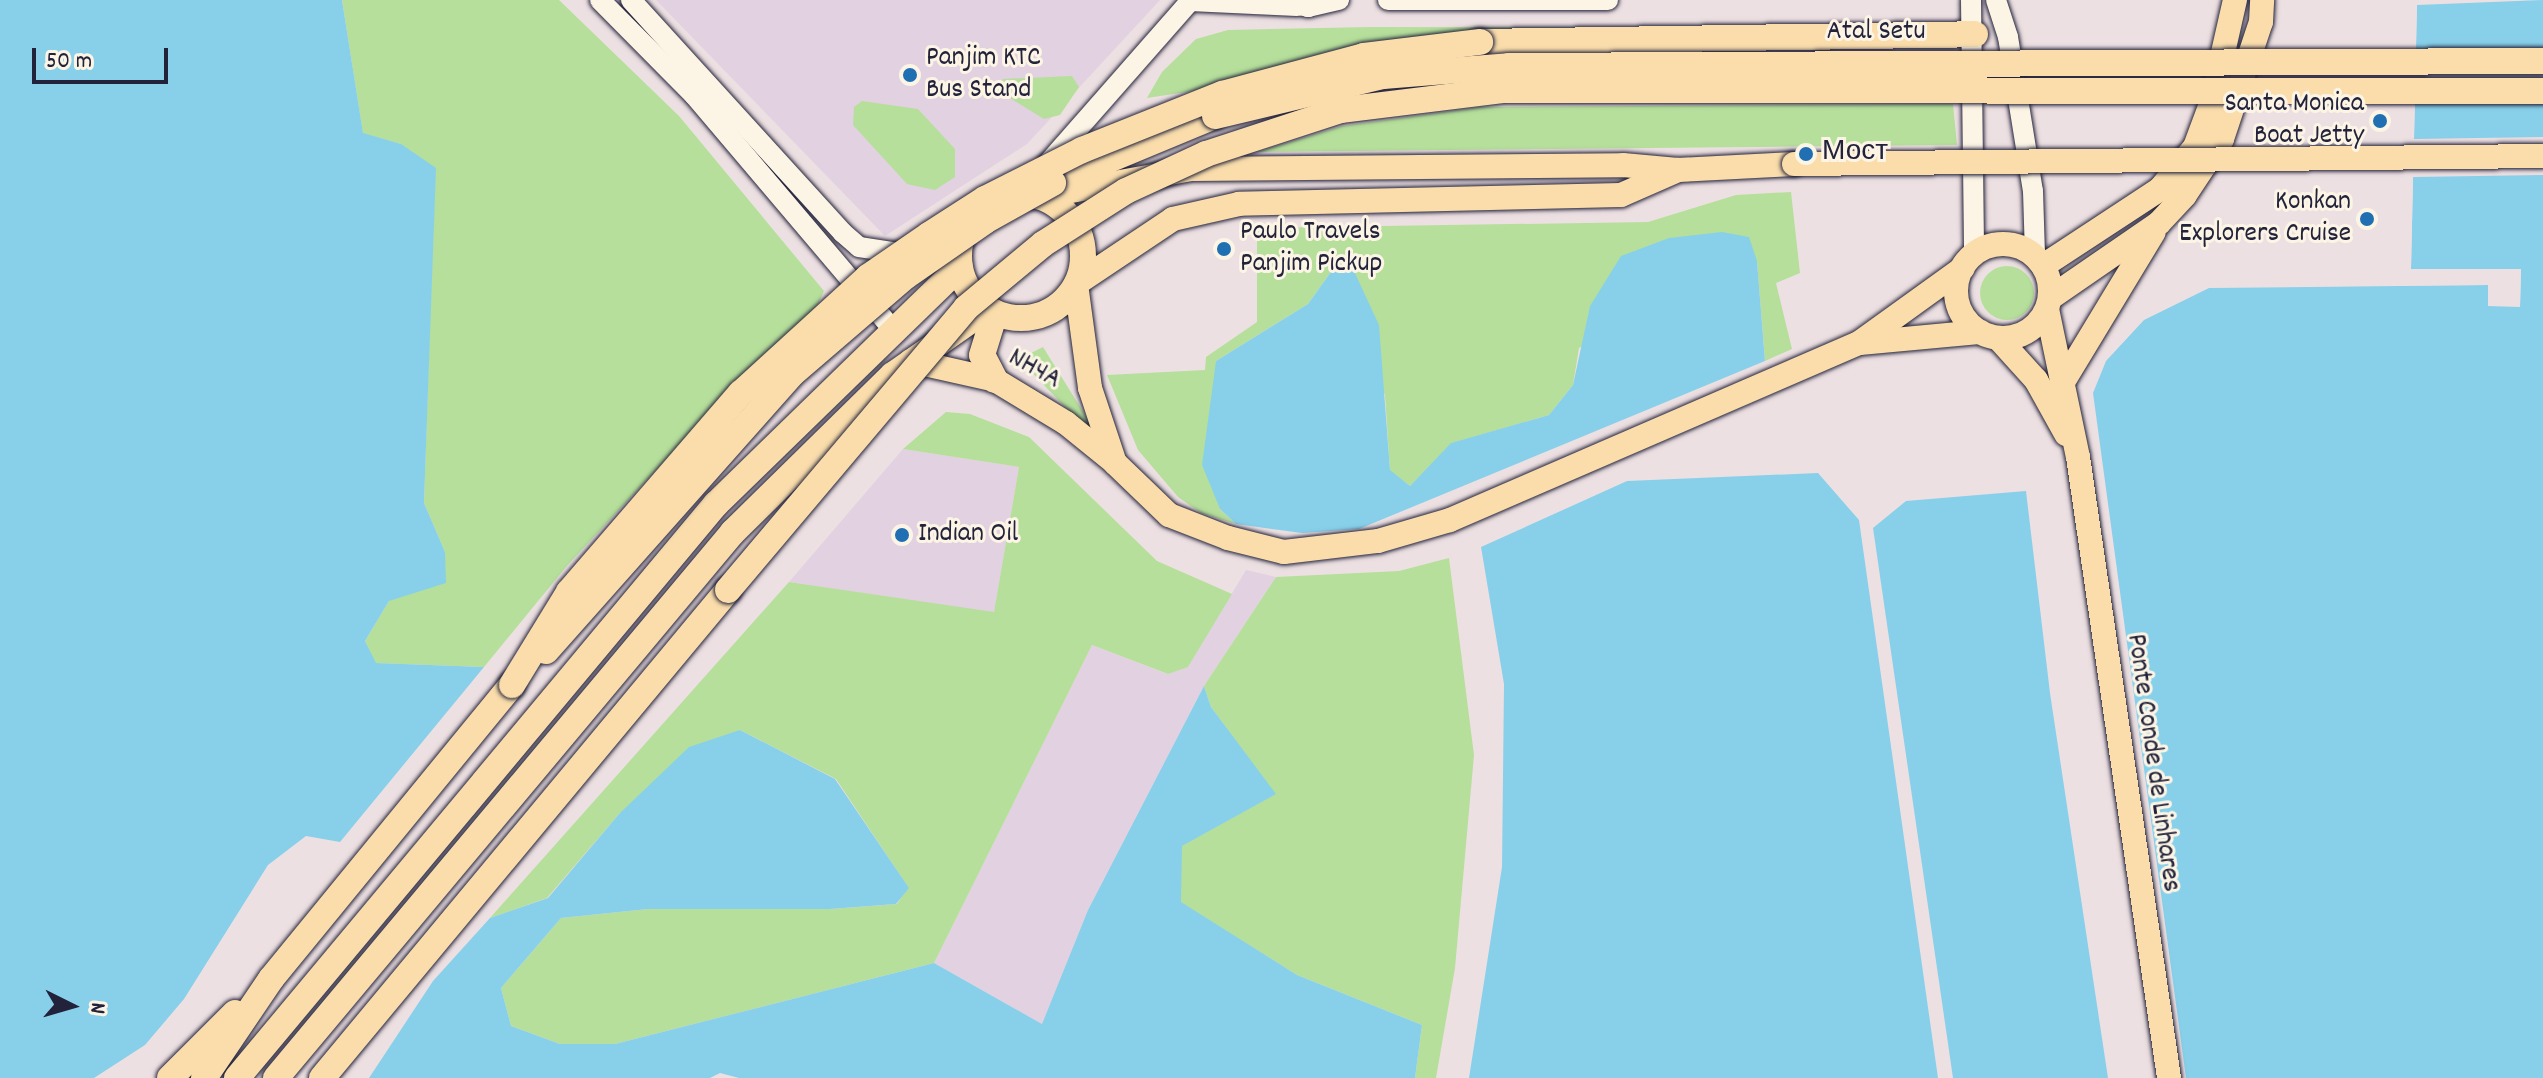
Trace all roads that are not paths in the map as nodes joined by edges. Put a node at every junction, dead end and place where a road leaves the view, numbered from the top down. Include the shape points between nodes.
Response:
1 (600, 0) edge
2 (631, 0) edge
3 (1339, 0) edge
4 (1388, 0) edge
5 (1608, 0) edge
6 (2235, 0) edge
7 (2262, 0) edge
8 (1190, 1) edge
9 (1492, 1) edge
10 (1289, 3) edge
11 (1998, 5) edge
12 (1973, 16) edge
13 (2543, 61) edge
14 (2543, 91) edge
15 (2543, 156) edge
16 (1678, 170) junction
17 (1031, 195) junction
18 (2159, 223) junction
19 (962, 236) junction
20 (1968, 261) junction
21 (2039, 261) junction
22 (960, 267) junction
23 (1076, 284) junction
24 (2048, 303) junction
25 (991, 311) junction
26 (895, 332) junction
27 (1989, 335) junction
28 (1859, 343) junction
29 (911, 361) junction
30 (995, 380) junction
31 (2063, 382) junction
32 (2078, 457) junction
33 (1115, 463) junction
34 (512, 685) junction
35 (271, 979) junction
36 (170, 1078) edge
37 (204, 1078) edge
38 (237, 1078) edge
39 (276, 1078) edge
40 (322, 1078) edge
41 (2169, 1078) edge

1 - 26 main road via 694,95
2 - 19 main road via 859,247 888,254 922,253
3 - 10 main road via 1319,7
4 - 9 main road
5 - 9 main road
6 - 21 main road via 2212,101 2195,147 2160,189
7 - 18 main road via 2261,22 2222,139
8 - 10 main road
8 - 17 main road
11 - 12 main road via 1996,15
11 - 21 main road via 2033,191
12 - 20 main road
12 - 34 highway, bridge via 1480,42 1364,56 1222,94 1030,175 868,277 741,393 569,592
13 - 34 highway, Atal Setu, bridge via 1509,66 1383,76 1215,116 1053,183 985,221 906,276 792,374 704,468 589,608
14 - 40 highway, bridge via 1504,90 1341,110 1206,154 1126,191 1043,244 966,308 847,443
15 - 16 main road, bridge via 1794,164
16 - 17 main road via 1623,165 1191,169
16 - 23 main road via 1621,195 1239,204 1173,219
17 - 19 highway via 991,201
17 - 23 highway via 1057,205 1079,232 1083,250
18 - 24 main road
18 - 31 main road
19 - 22 highway
20 - 21 main road via 1998,244
20 - 27 main road via 1958,304
20 - 28 main road
21 - 24 main road
22 - 25 highway via 969,291
22 - 26 highway
23 - 25 highway via 1058,305 1032,317
23 - 33 main road via 1090,388
24 - 27 main road via 2022,335
24 - 31 main road, Ponte Conde de Linhares
25 - 29 highway
25 - 30 highway via 982,355
26 - 38 highway via 716,504
27 - 28 main road
27 - 32 main road via 2036,380
28 - 33 main road, NH4A via 1450,520 1333,549 1284,552 1169,515
29 - 30 main road, NH4A
29 - 39 highway via 733,532
30 - 33 main road, NH4A via 1066,423
31 - 32 main road, Ponte Conde de Linhares
32 - 41 main road, Ponte Conde de Linhares
34 - 35 highway
35 - 36 highway
35 - 37 highway

